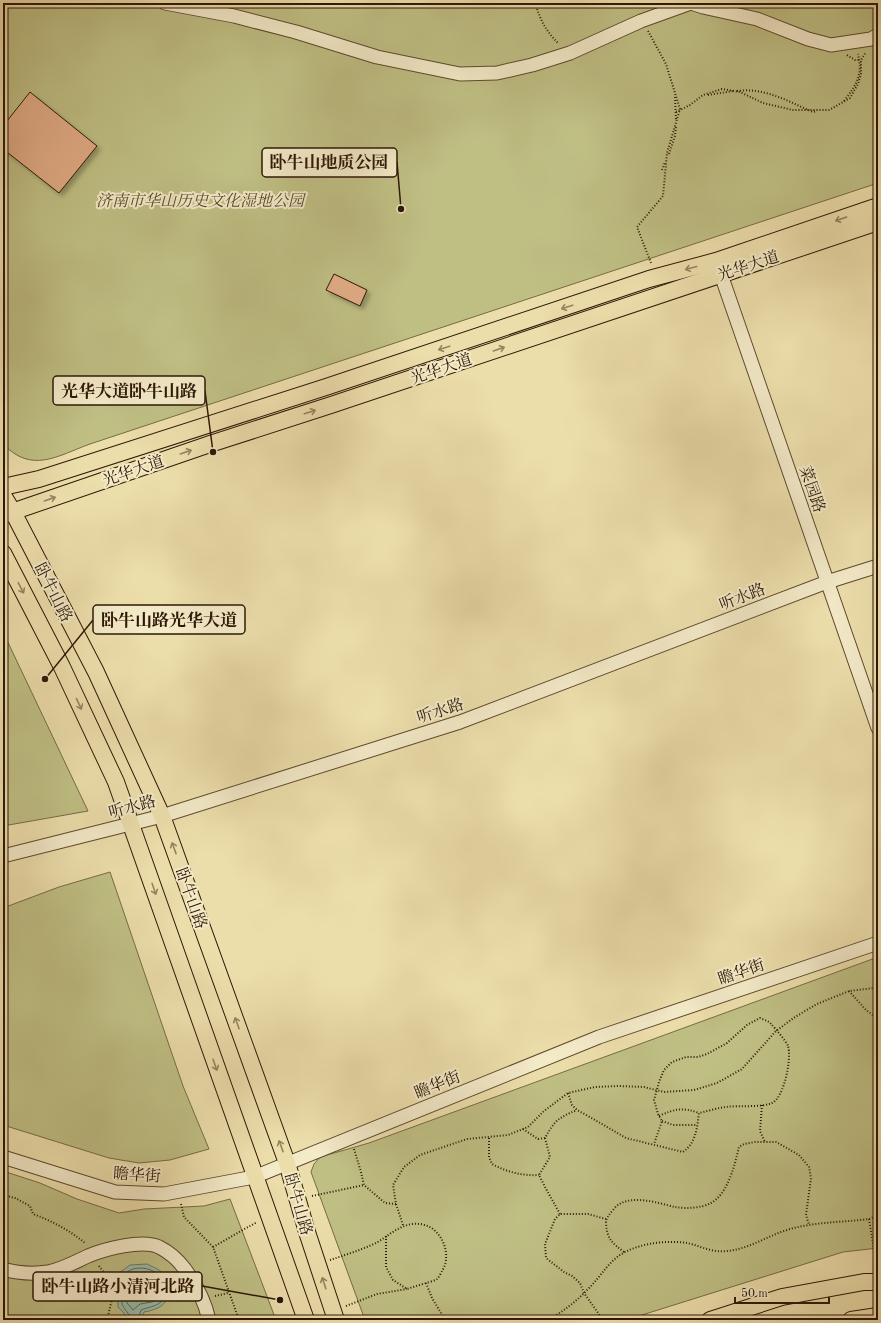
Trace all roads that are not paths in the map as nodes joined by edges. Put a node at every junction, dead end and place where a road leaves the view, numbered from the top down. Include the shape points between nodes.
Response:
1 (165, 3) edge
2 (874, 37) edge
3 (878, 206) edge
4 (878, 222) edge
5 (718, 267) junction
6 (3, 487) edge
7 (3, 495) edge
8 (8, 513) edge
9 (3, 553) edge
10 (878, 566) edge
11 (827, 582) junction
12 (878, 728) edge
13 (162, 816) junction
14 (132, 824) junction
15 (3, 856) edge
16 (878, 943) edge
17 (3, 1157) edge
18 (287, 1163) junction
19 (254, 1177) junction
20 (3, 1269) edge
21 (878, 1276) edge
22 (334, 1316) edge
23 (878, 1316) edge
24 (209, 1320) edge
25 (306, 1320) edge
26 (710, 1320) edge
27 (851, 1320) edge

1 - 2 street via 234,16 377,57 460,74 497,73 532,65 570,53 692,3 757,19 831,45
3 -> 5 main road, 光华大道
4 - 5 main road, 光华大道
5 -> 6 main road, 光华大道 via 649,279 326,387 39,479
8 -> 5 main road, 光华大道 via 339,403
5 - 11 street, 菜园路
7 - 8 main road, 卧牛山路
8 - 13 main road, 卧牛山路 via 96,672
9 -> 14 main road via 116,782
10 - 11 street, 听水路
11 - 12 street, 菜园路
11 - 13 street, 听水路 via 460,722
13 - 14 street, 听水路
18 -> 13 main road, 卧牛山路
14 - 15 street, 听水路
14 -> 19 main road
16 - 18 street, 瞻华街 via 599,1037
17 - 19 street, 瞻华街 via 115,1192 164,1194
18 - 19 street, 瞻华街
22 -> 18 main road, 卧牛山路
19 - 25 main road
20 - 24 street via 14,1272 47,1272 92,1255 134,1244 158,1246 177,1259 194,1280
21 - 26 main road via 864,1282 782,1297
23 - 27 main road

